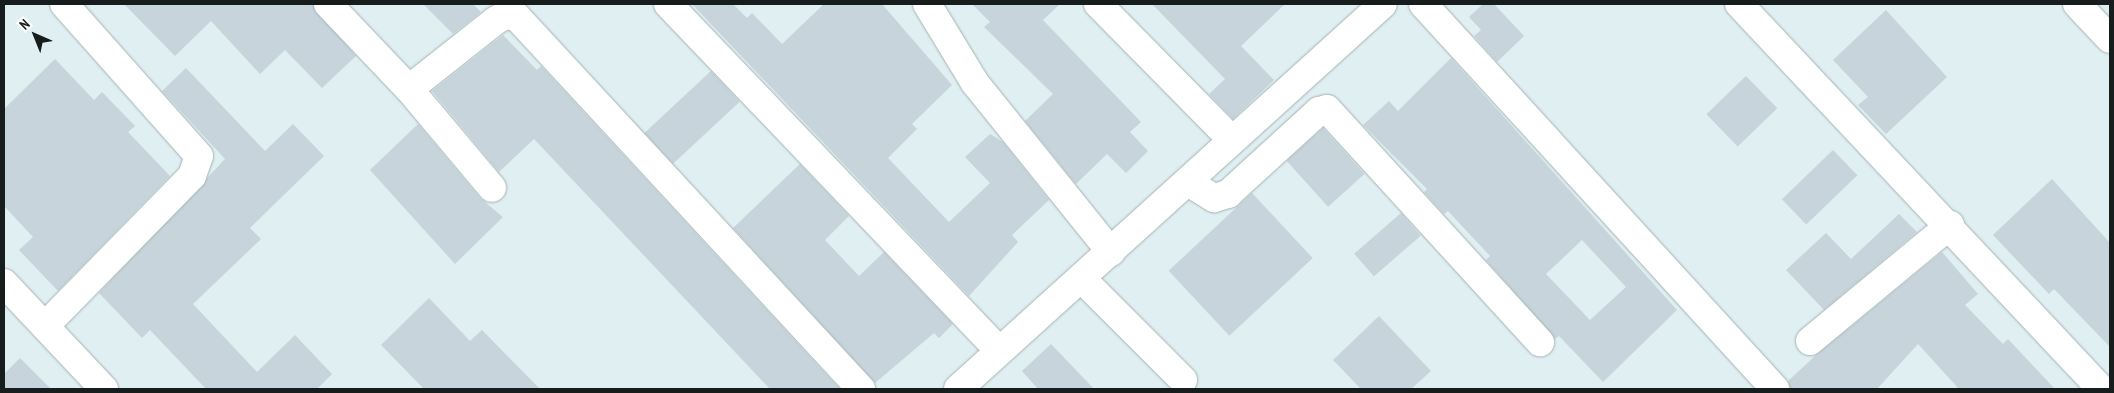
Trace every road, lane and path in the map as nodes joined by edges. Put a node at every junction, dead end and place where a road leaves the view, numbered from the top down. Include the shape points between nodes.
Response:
1 (64, 4) edge
2 (328, 4) edge
3 (668, 4) edge
4 (927, 4) edge
5 (1098, 4) edge
6 (1383, 4) edge
7 (1423, 4) edge
8 (1739, 4) edge
9 (2077, 4) edge
10 (2110, 39) edge
11 (409, 89) junction
12 (1232, 140) junction
13 (1188, 182) junction
14 (492, 188) dead end
15 (1950, 225) junction
16 (1111, 252) junction
17 (1082, 279) junction
18 (4, 283) edge
19 (45, 326) junction
20 (1810, 341) dead end
21 (1540, 342) dead end
22 (1000, 351) junction
23 (1183, 380) dead end
24 (104, 389) edge
25 (861, 389) edge
26 (958, 389) edge
27 (1775, 389) edge
28 (2101, 389) edge

1 - 19 street via 199,156 192,176
2 - 11 street
3 - 22 street
4 - 16 street via 975,83
5 - 12 street
6 - 12 street
7 - 27 street
8 - 15 street
9 - 10 street
11 - 14 street
11 - 25 street via 495,21 504,16 516,18
12 - 13 street
13 - 16 street
13 - 21 street via 1214,198 1228,194 1246,183 1319,111 1327,109
15 - 20 street
15 - 28 street
16 - 17 street
17 - 22 street
17 - 23 street
18 - 19 street
19 - 24 street
22 - 26 street

